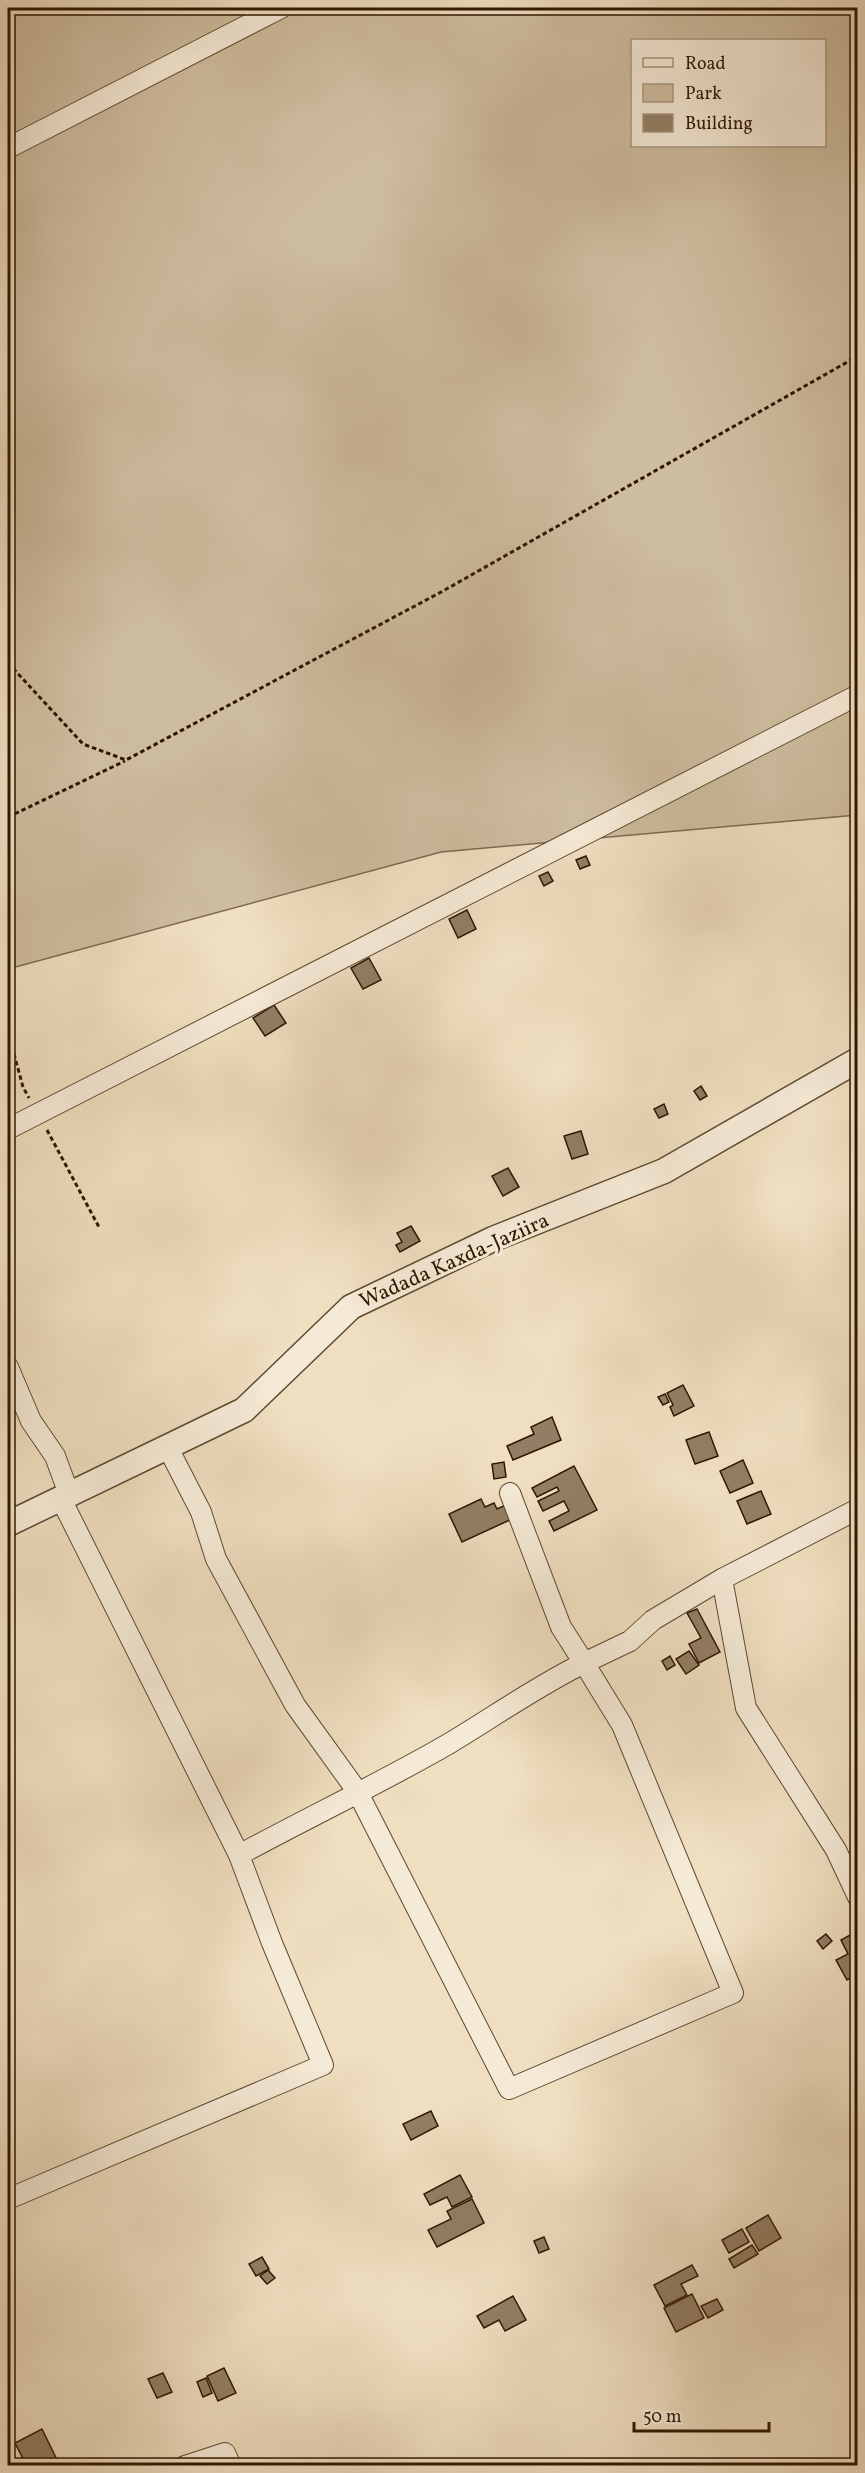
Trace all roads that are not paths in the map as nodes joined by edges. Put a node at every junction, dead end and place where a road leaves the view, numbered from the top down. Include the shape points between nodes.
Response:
1 (281, 8) edge
2 (8, 148) edge
3 (858, 695) edge
4 (858, 1060) edge
5 (8, 1129) edge
6 (8, 1367) edge
7 (168, 1448) junction
8 (510, 1493) dead end
9 (65, 1496) junction
10 (858, 1509) edge
11 (8, 1524) edge
12 (722, 1579) junction
13 (584, 1663) junction
14 (357, 1791) junction
15 (239, 1854) junction
16 (858, 1897) edge
17 (8, 2199) edge
18 (185, 2466) edge
19 (231, 2466) edge

1 - 2 street
3 - 5 street
4 - 7 street, Wadada Kaxda-Jaziira via 664,1171 494,1239 351,1307 244,1410
6 - 9 street via 31,1421 55,1456
7 - 9 street, Wadada Kaxda-Jaziira
7 - 14 street via 201,1512 216,1559 290,1694
8 - 13 street via 561,1627
9 - 11 street, Wadada Kaxda-Jaziira
9 - 15 street
10 - 12 street
12 - 13 street via 653,1620 630,1641
12 - 16 street via 746,1708 836,1850
13 - 14 street via 543,1683 450,1743
13 - 14 street via 622,1725 733,1993 509,2089
14 - 15 street
15 - 17 street via 323,2065
18 - 19 street via 225,2453

